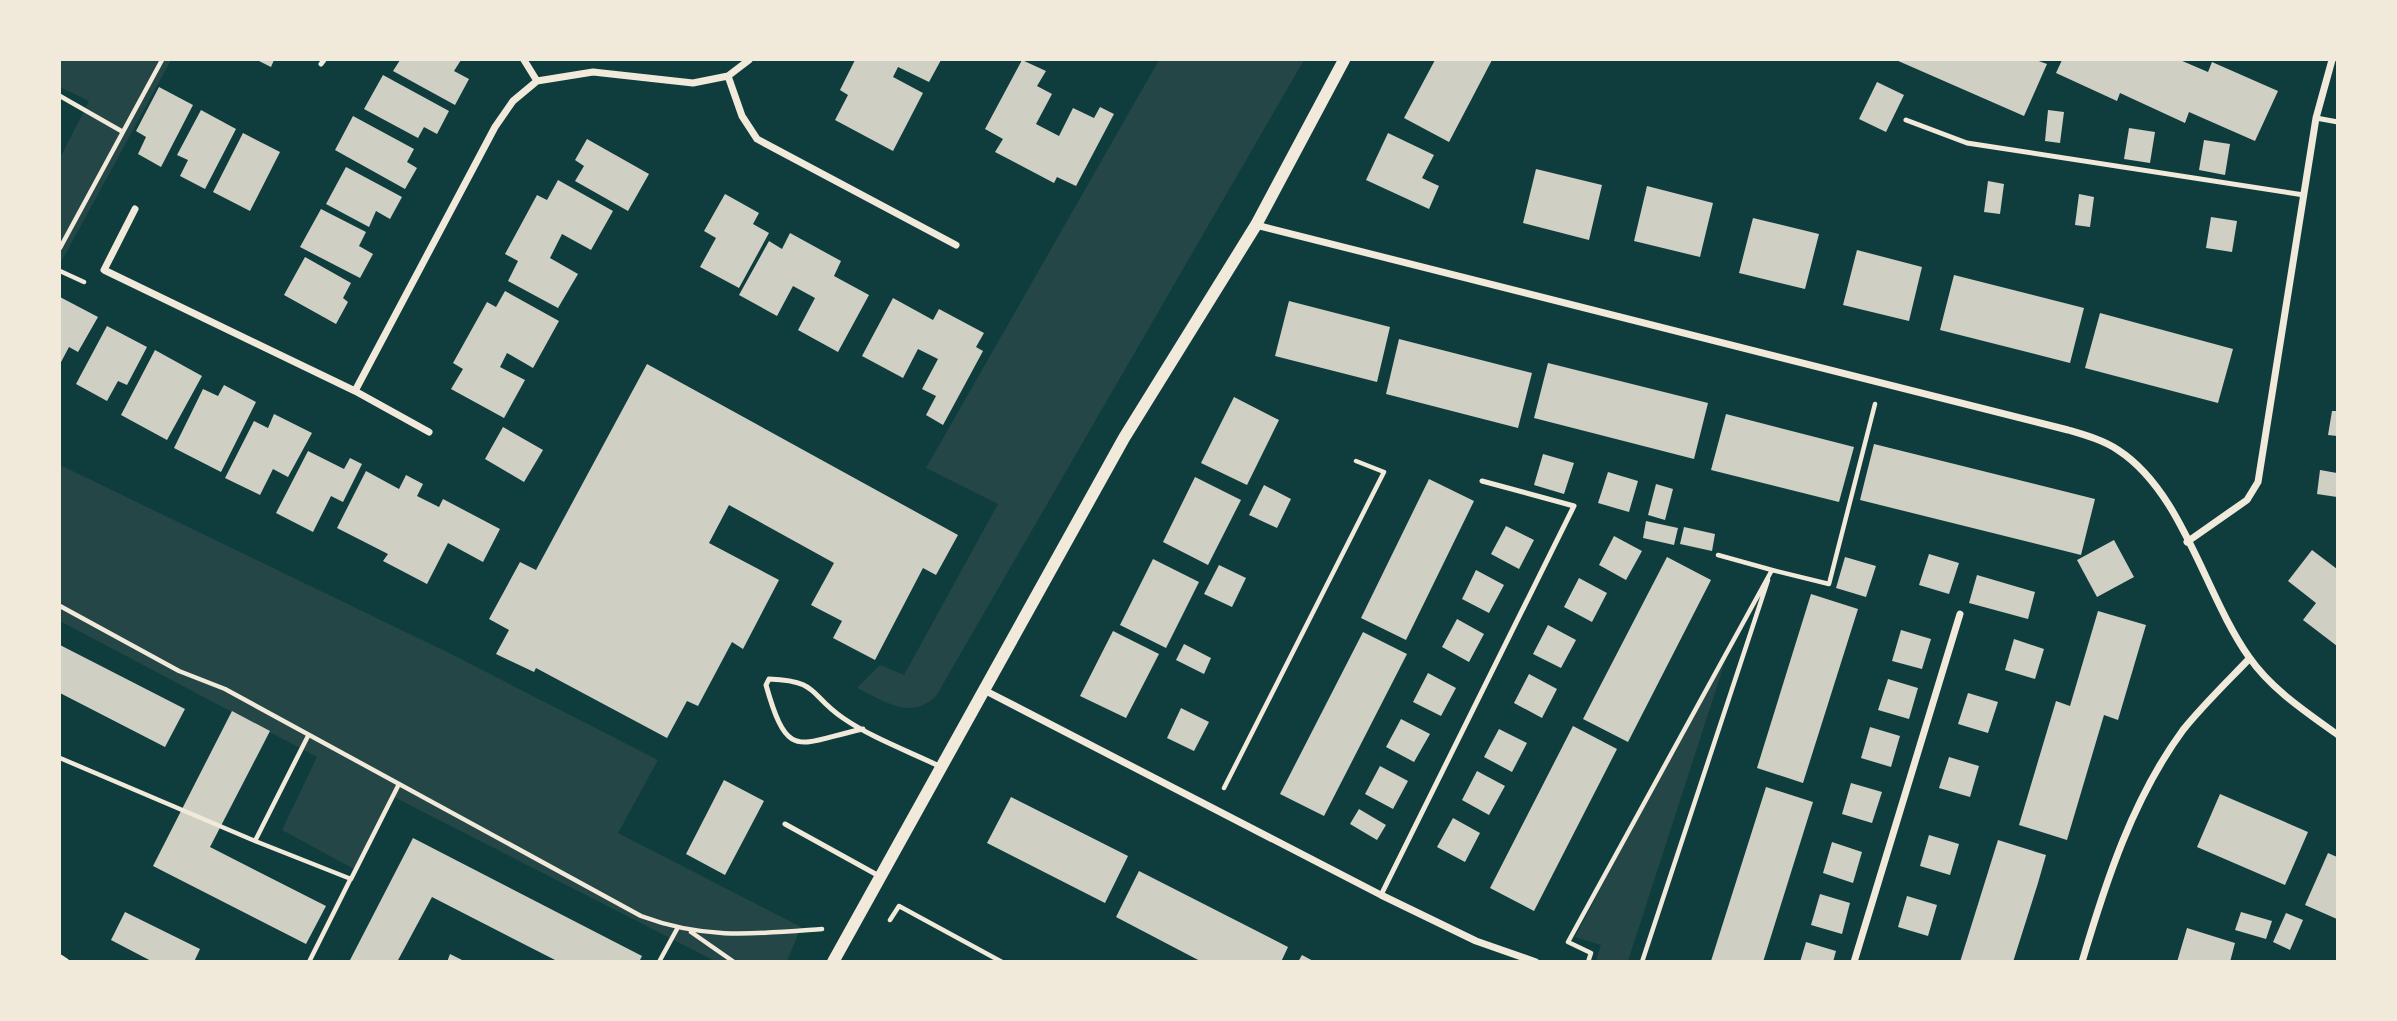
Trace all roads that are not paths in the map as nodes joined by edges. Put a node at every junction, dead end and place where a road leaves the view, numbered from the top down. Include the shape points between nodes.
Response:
1 (524, 60) edge
2 (749, 60) edge
3 (1344, 60) edge
4 (2332, 60) edge
5 (728, 76) junction
6 (537, 81) junction
7 (2316, 118) junction
8 (1906, 120) dead end
9 (2337, 122) edge
10 (2305, 195) junction
11 (135, 209) dead end
12 (1256, 225) junction
13 (956, 245) dead end
14 (355, 391) junction
15 (429, 432) dead end
16 (1482, 481) dead end
17 (2187, 542) junction
18 (1960, 614) dead end
19 (2249, 659) junction
20 (984, 691) junction
21 (863, 729) junction
22 (2337, 735) edge
23 (942, 768) junction
24 (785, 824) dead end
25 (881, 877) junction
26 (1381, 895) junction
27 (60, 958) edge
28 (66, 961) edge
29 (833, 961) edge
30 (1536, 961) edge
31 (1854, 961) edge
32 (2081, 961) edge

1 - 6 street
2 - 5 street
3 - 12 street
4 - 7 street
5 - 6 street via 693,83 593,72
5 - 13 street via 742,116 757,139
6 - 14 street via 513,102 495,127
7 - 9 lane
7 - 10 street
8 - 10 lane via 1966,143
10 - 17 street via 2258,482 2247,500
11 - 14 street via 104,270
12 - 17 street via 2068,430 2119,451 2157,486
12 - 20 street via 1124,439
14 - 15 street
16 - 26 lane via 1574,506
17 - 19 street
18 - 31 street
19 - 22 street via 2279,690
19 - 32 street via 2184,729 2152,779 2106,883
20 - 23 street
20 - 26 street
21 - 21 lane via 813,743 795,741 778,726 765,685 769,679 798,681
21 - 23 lane
23 - 25 street
24 - 25 lane
25 - 29 street
26 - 30 street via 1476,941
27 - 28 street

